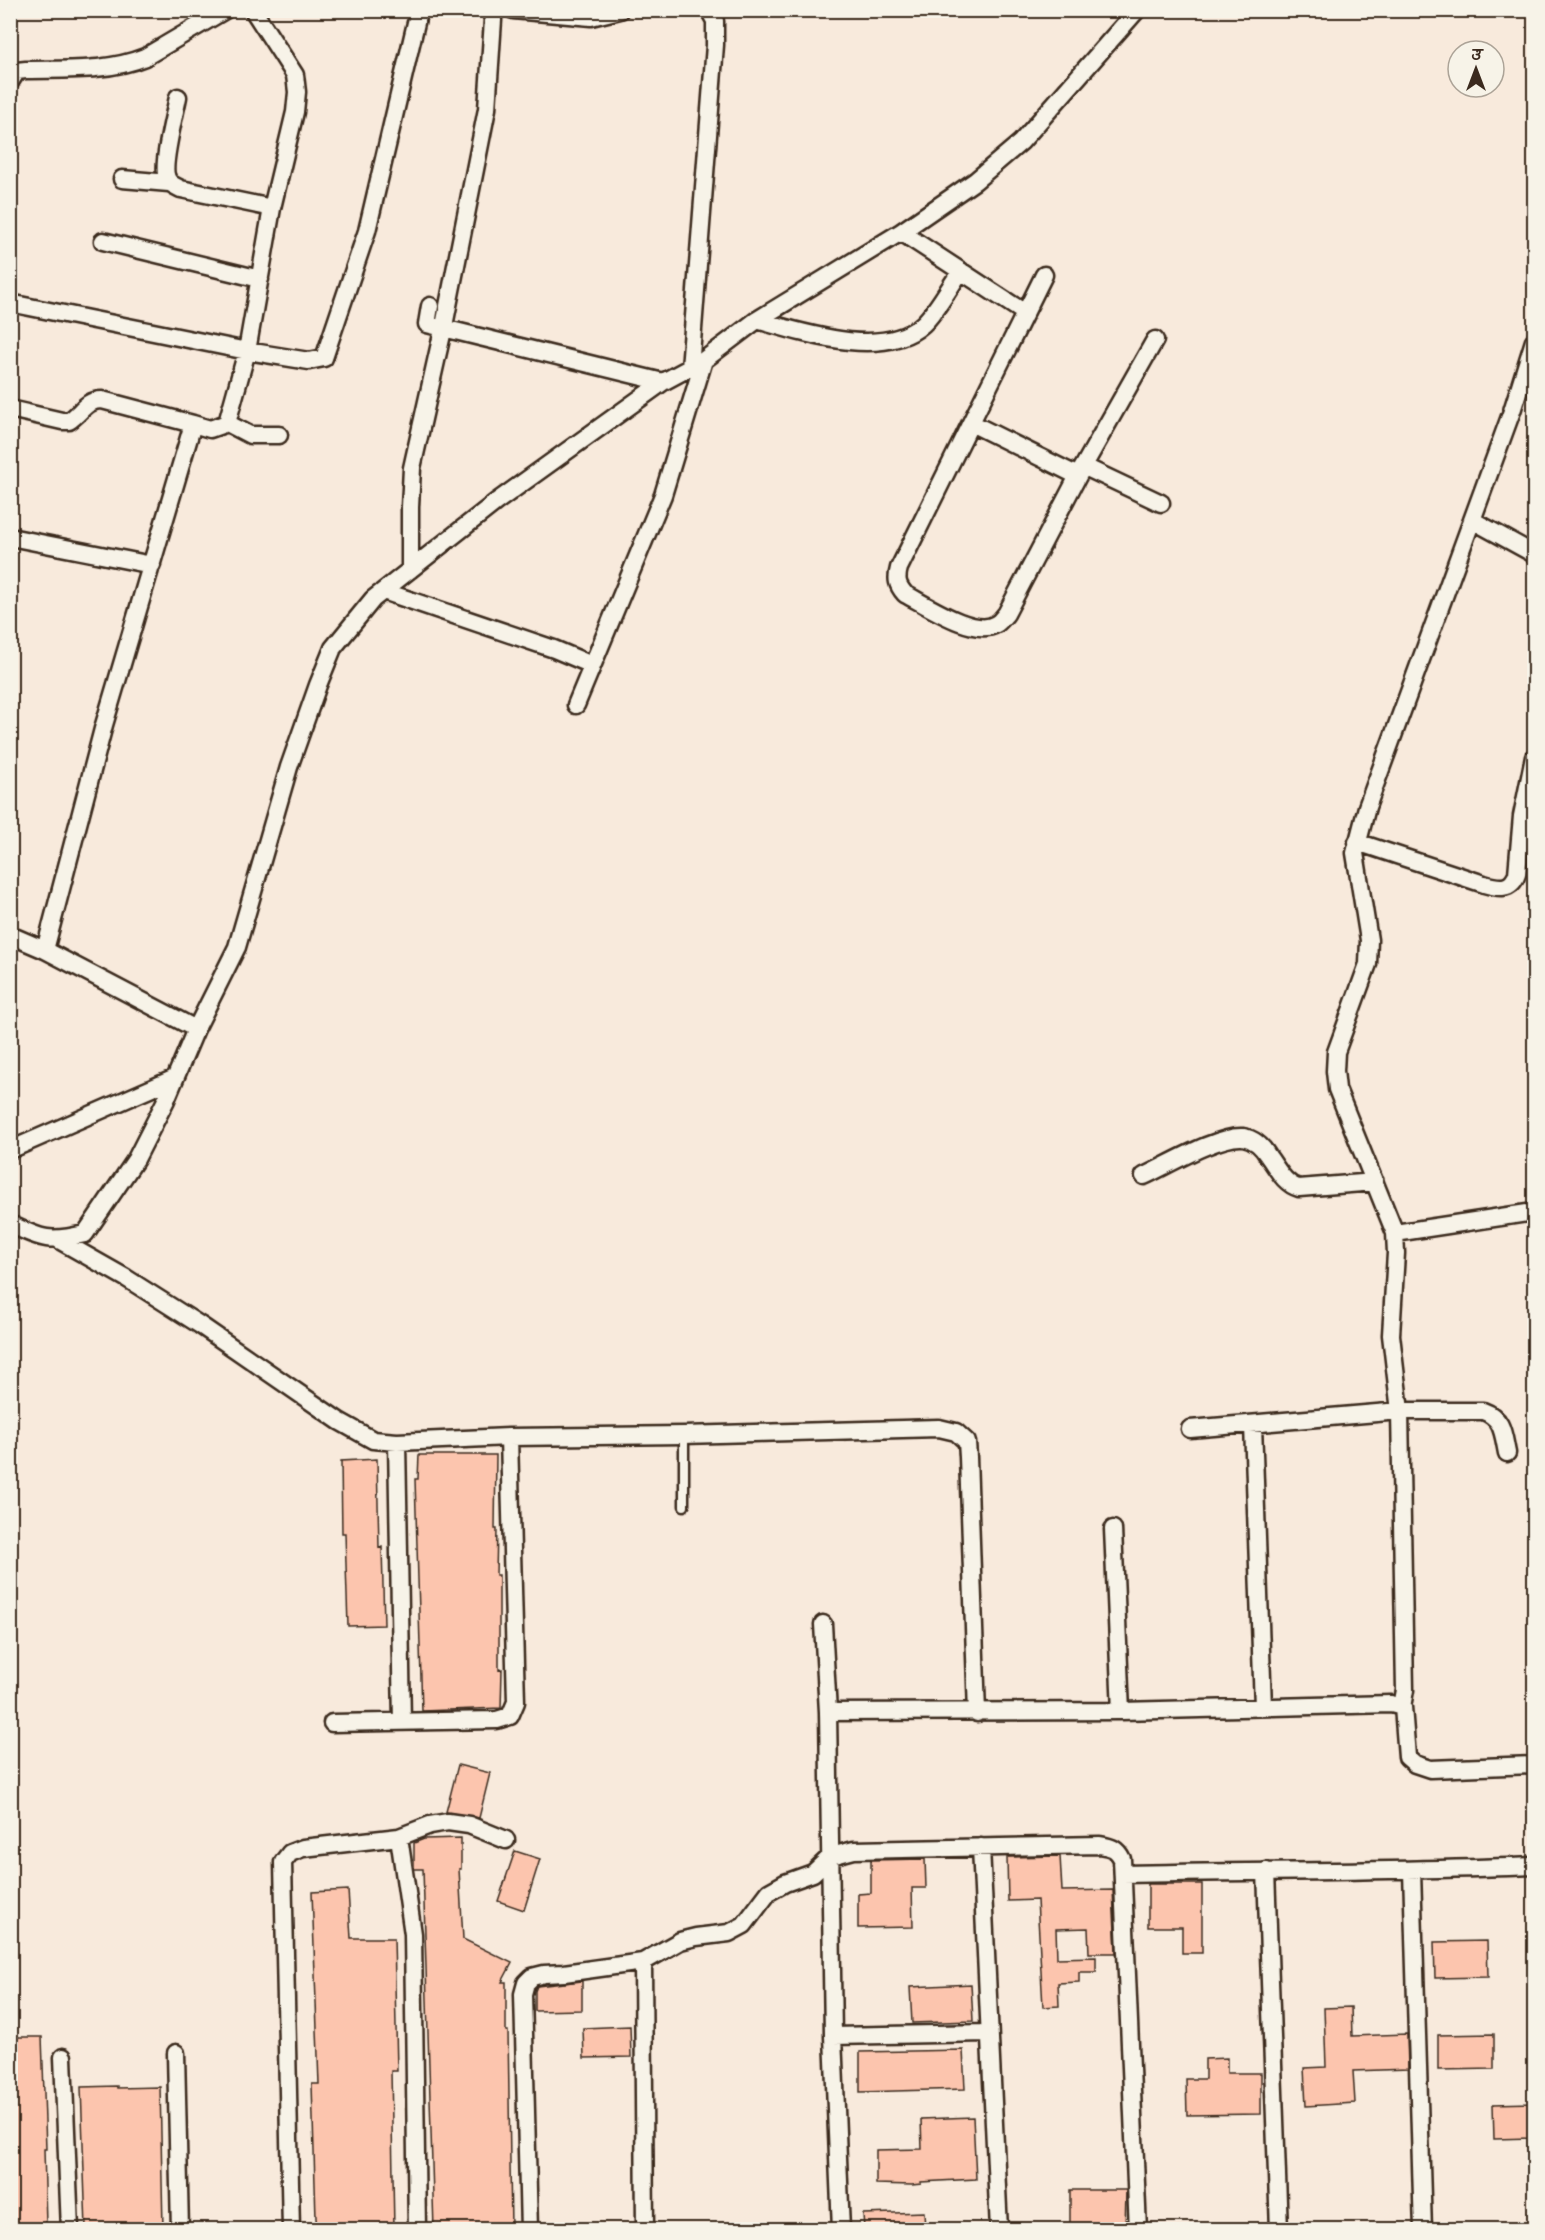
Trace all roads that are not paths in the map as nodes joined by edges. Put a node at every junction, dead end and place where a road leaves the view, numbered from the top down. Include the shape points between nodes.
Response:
1 (225, 10) edge
2 (253, 10) edge
3 (419, 10) edge
4 (491, 10) edge
5 (513, 10) edge
6 (620, 10) edge
7 (709, 10) edge
8 (1137, 10) edge
9 (10, 81) edge
10 (178, 97) dead end
11 (122, 179) dead end
12 (170, 183) junction
13 (273, 208) junction
14 (901, 232) junction
15 (103, 241) dead end
16 (962, 271) junction
17 (1044, 275) dead end
18 (260, 279) junction
19 (10, 303) edge
20 (430, 306) dead end
21 (1025, 313) junction
22 (757, 320) junction
23 (443, 326) junction
24 (1155, 340) dead end
25 (1534, 341) edge
26 (247, 351) junction
27 (697, 364) junction
28 (663, 382) junction
29 (10, 409) edge
30 (227, 423) junction
31 (971, 423) junction
32 (193, 424) junction
33 (279, 435) dead end
34 (1082, 471) junction
35 (1161, 503) dead end
36 (1472, 520) junction
37 (10, 537) edge
38 (1534, 554) edge
39 (152, 565) junction
40 (410, 570) junction
41 (382, 591) junction
42 (592, 665) junction
43 (576, 705) dead end
44 (1534, 757) edge
45 (1357, 842) junction
46 (10, 935) edge
47 (45, 950) junction
48 (196, 1029) junction
49 (175, 1078) junction
50 (10, 1150) edge
51 (1144, 1176) dead end
52 (1375, 1182) junction
53 (1534, 1212) edge
54 (10, 1224) edge
55 (1395, 1233) junction
56 (59, 1240) junction
57 (1400, 1411) junction
58 (1253, 1425) junction
59 (1190, 1429) dead end
60 (684, 1435) junction
61 (509, 1437) junction
62 (396, 1442) junction
63 (1507, 1453) dead end
64 (684, 1506) dead end
65 (1113, 1529) dead end
66 (824, 1624) dead end
67 (1263, 1707) junction
68 (1402, 1707) junction
69 (1121, 1711) junction
70 (828, 1712) junction
71 (977, 1713) junction
72 (402, 1722) junction
73 (332, 1723) dead end
74 (1534, 1765) edge
75 (399, 1837) junction
76 (506, 1840) dead end
77 (981, 1847) junction
78 (831, 1856) junction
79 (1534, 1866) edge
80 (1266, 1871) junction
81 (1412, 1871) junction
82 (1123, 1874) junction
83 (644, 1962) junction
84 (988, 2033) junction
85 (833, 2036) junction
86 (176, 2053) dead end
87 (63, 2057) dead end
88 (70, 2229) edge
89 (180, 2229) edge
90 (291, 2229) edge
91 (417, 2229) edge
92 (529, 2229) edge
93 (645, 2229) edge
94 (841, 2229) edge
95 (999, 2229) edge
96 (1138, 2229) edge
97 (1279, 2229) edge
98 (1423, 2229) edge

1 - 9 street via 132,62 113,67 26,70 17,72
2 - 13 street via 295,75 297,92
3 - 26 street via 367,231 328,351 324,358 309,361
4 - 23 street via 487,109
5 - 6 street via 591,17
7 - 27 street via 715,21 715,45
8 - 14 street via 1020,142 975,181
10 - 12 street via 166,162 165,175
11 - 12 street
12 - 13 street via 181,189
13 - 18 street
14 - 16 street
14 - 22 street
15 - 18 street
16 - 21 street
16 - 22 street via 925,323 907,336 850,341
17 - 21 street
18 - 26 street
19 - 26 street
20 - 23 street via 427,324
21 - 31 street
22 - 27 street
23 - 28 street
23 - 40 street via 412,468
24 - 34 street
25 - 36 street
26 - 30 street
27 - 28 street
27 - 42 street via 663,495
28 - 40 street via 496,502
29 - 32 street via 69,421 93,400 102,400
30 - 32 street via 210,429
30 - 33 street via 250,435
31 - 34 street
31 - 34 street via 897,577 905,594 971,627 996,625 1006,614
32 - 39 street
34 - 35 street
36 - 38 street
36 - 45 street
37 - 39 street
39 - 47 street via 104,725
40 - 41 street
41 - 42 street
41 - 48 street via 333,648 325,666 289,767 237,947
42 - 43 street
44 - 45 street via 1522,816 1517,874 1508,887 1497,888
45 - 52 street via 1355,853 1369,940 1368,964 1336,1052 1335,1071 1337,1089
46 - 47 street
47 - 48 street
48 - 49 street
49 - 50 street
49 - 56 street via 136,1159 85,1234
51 - 52 street via 1209,1145 1244,1137 1259,1143 1290,1186
52 - 55 street
53 - 55 street
54 - 56 street via 38,1238
55 - 57 street via 1391,1335
56 - 62 street via 200,1325 362,1435
57 - 58 street
57 - 63 street via 1483,1411 1494,1415 1501,1426
57 - 68 street via 1405,1690
58 - 59 street
58 - 67 street
60 - 61 street
60 - 64 lane
60 - 71 street via 939,1428 956,1432 967,1442
61 - 62 street
61 - 72 street via 516,1702 510,1716 497,1720
62 - 72 street
65 - 69 street
66 - 70 street
67 - 68 street
67 - 69 street
68 - 74 street via 1407,1757 1415,1764 1430,1769
69 - 71 street
70 - 71 street
70 - 78 street
72 - 73 street
75 - 76 street via 448,1822 469,1825
75 - 90 street via 303,1848 290,1853 283,1862
75 - 91 street via 413,1934
77 - 78 street via 863,1849
77 - 82 street via 1112,1847 1122,1859
77 - 84 street
78 - 83 street via 813,1873 769,1892 744,1925 729,1933 680,1941
78 - 85 street
79 - 81 street
80 - 81 street
80 - 82 street
80 - 97 street
81 - 98 street
82 - 96 street
83 - 92 street via 544,1974 526,1983 523,1994
83 - 93 street
84 - 85 street
84 - 95 street
85 - 94 street
86 - 89 street
87 - 88 street

